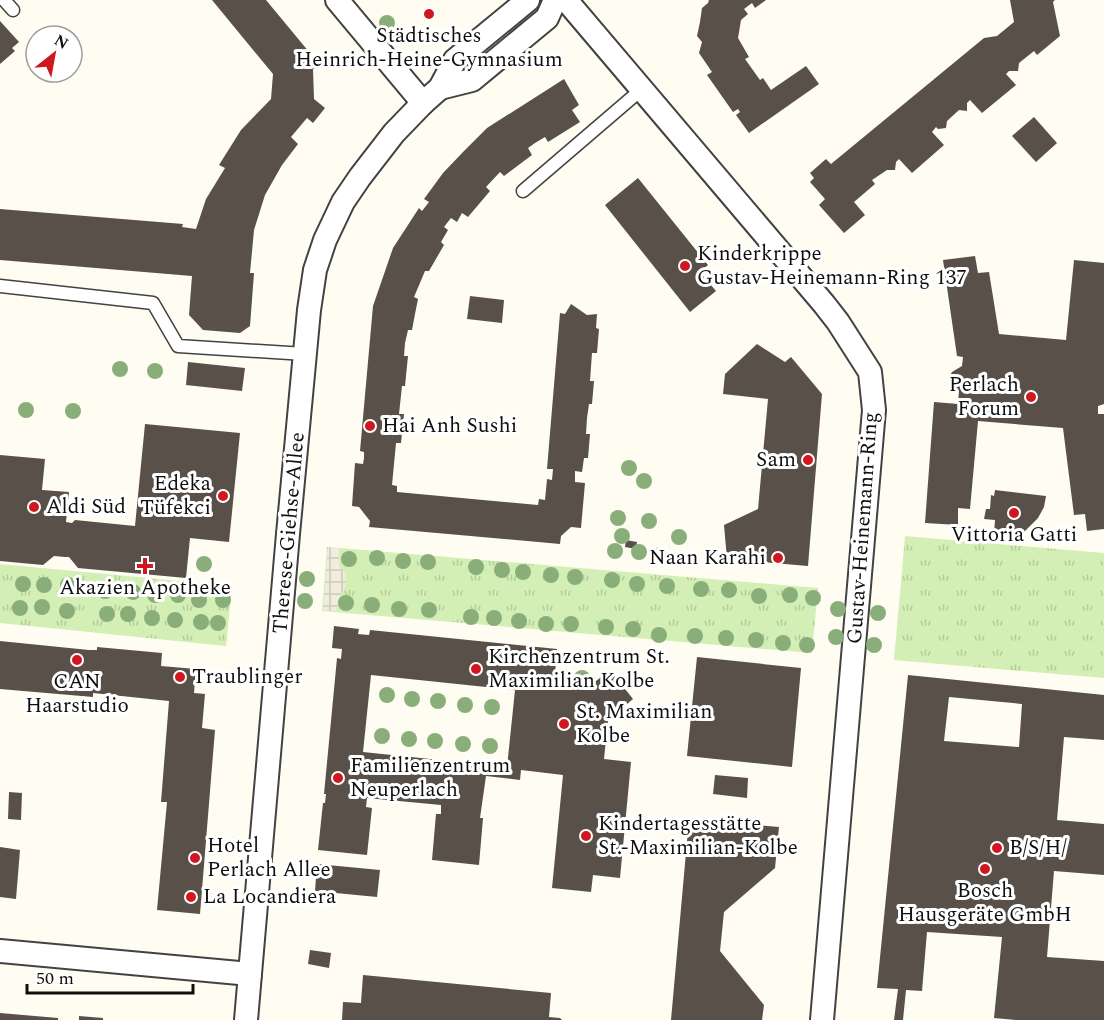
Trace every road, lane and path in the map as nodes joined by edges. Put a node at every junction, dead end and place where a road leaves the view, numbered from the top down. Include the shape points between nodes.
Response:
1 (337, 0) edge
2 (528, 0) edge
3 (555, 0) edge
4 (566, 0) edge
5 (440, 88) junction
6 (642, 89) junction
7 (423, 103) junction
8 (523, 191) dead end
9 (0, 286) edge
10 (305, 354) junction
11 (0, 951) edge
12 (250, 974) junction
13 (246, 1020) edge
14 (822, 1020) edge

1 - 7 street
2 - 5 street, Therese-Giehse-Allee via 455,60
3 - 5 street, Therese-Giehse-Allee via 547,18 472,80
4 - 6 street, Gustav-Heinemann-Ring
5 - 7 street, Therese-Giehse-Allee
6 - 8 lane
6 - 14 street, Gustav-Heinemann-Ring via 838,321 870,372 874,411
7 - 10 street, Therese-Giehse-Allee via 360,177 325,240 315,270
9 - 10 lane via 153,303 178,346
10 - 12 street, Therese-Giehse-Allee
11 - 12 street
12 - 13 street, Therese-Giehse-Allee

